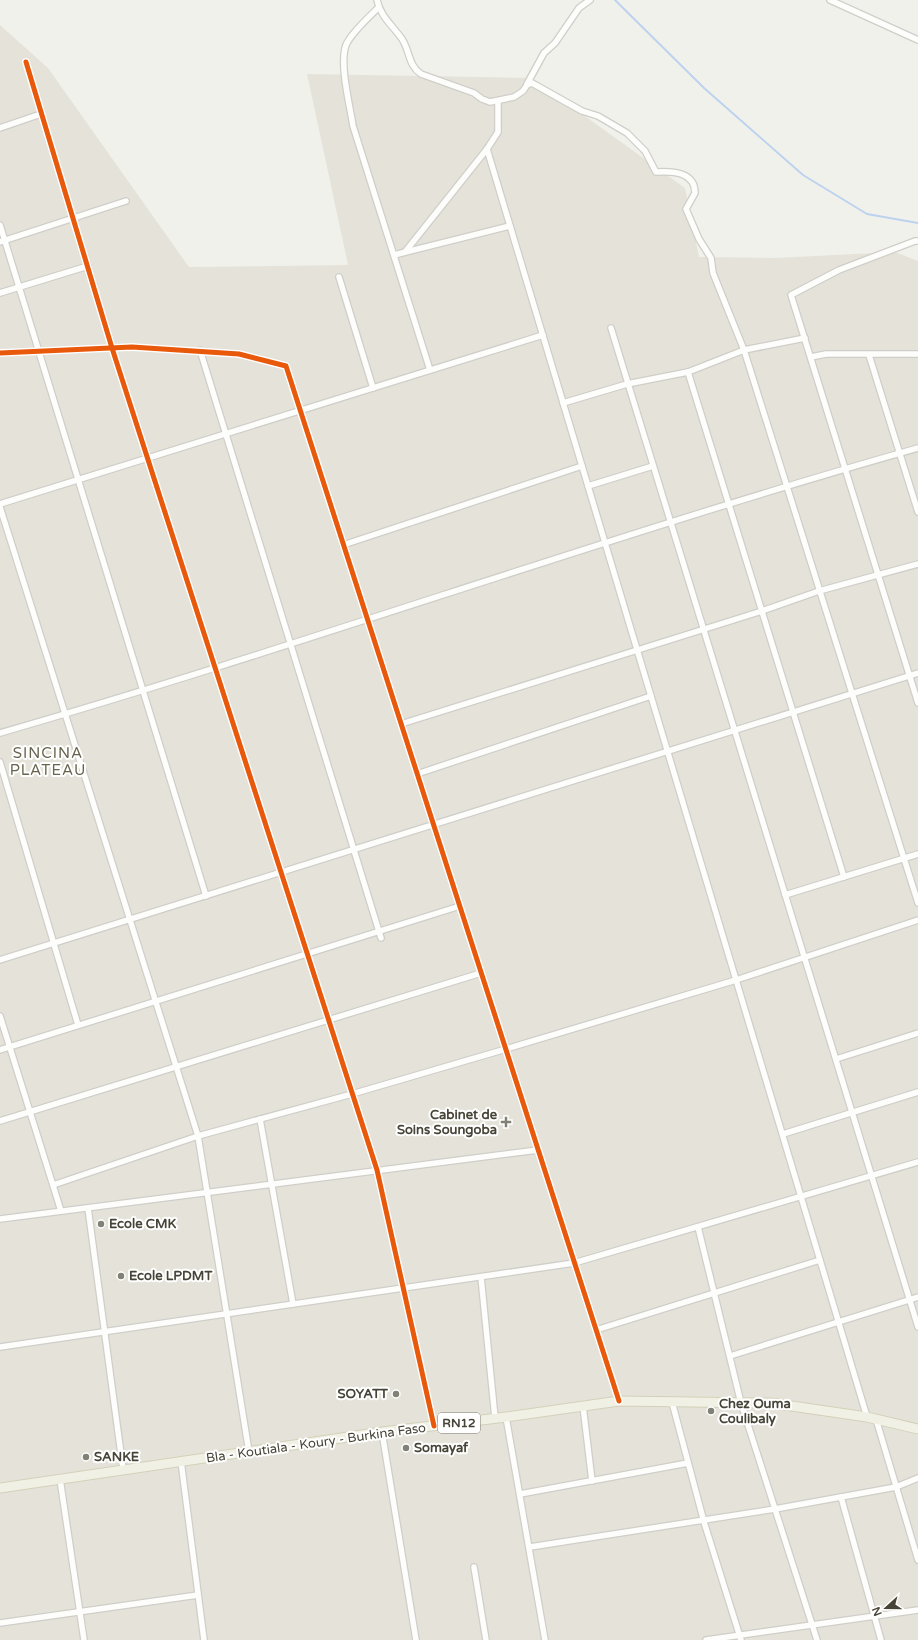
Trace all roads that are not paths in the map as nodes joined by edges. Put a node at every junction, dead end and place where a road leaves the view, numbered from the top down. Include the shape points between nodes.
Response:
1 (377, 0) edge
2 (590, 0) edge
3 (830, 0) edge
4 (379, 7) junction
5 (918, 40) edge
6 (26, 62) dead end
7 (527, 85) junction
8 (498, 101) junction
9 (41, 114) junction
10 (0, 128) edge
11 (487, 149) junction
12 (126, 201) dead end
13 (73, 218) junction
14 (0, 225) edge
15 (510, 226) junction
16 (918, 241) edge
17 (2, 242) edge
18 (405, 252) junction
19 (394, 255) junction
20 (88, 266) junction
21 (339, 276) dead end
22 (19, 287) junction
23 (0, 293) edge
24 (611, 328) dead end
25 (543, 335) junction
26 (805, 338) junction
27 (112, 348) junction
28 (38, 350) junction
29 (200, 350) junction
30 (744, 350) junction
31 (0, 352) edge
32 (918, 354) edge
33 (869, 355) junction
34 (811, 357) junction
35 (430, 370) junction
36 (688, 372) junction
37 (627, 384) junction
38 (372, 388) junction
39 (564, 403) junction
40 (300, 411) junction
41 (226, 434) junction
42 (918, 448) edge
43 (899, 453) junction
44 (148, 458) junction
45 (582, 466) junction
46 (653, 466) junction
47 (845, 469) junction
48 (78, 480) junction
49 (588, 486) junction
50 (785, 486) junction
51 (728, 504) junction
52 (0, 506) edge
53 (918, 512) edge
54 (670, 522) junction
55 (605, 543) junction
56 (343, 545) junction
57 (918, 564) edge
58 (879, 576) junction
59 (819, 591) junction
60 (762, 611) junction
61 (368, 620) junction
62 (703, 629) junction
63 (291, 643) junction
64 (637, 649) junction
65 (214, 668) junction
66 (918, 673) edge
67 (910, 676) junction
68 (143, 691) junction
69 (851, 694) junction
70 (651, 696) junction
71 (918, 702) edge
72 (794, 712) junction
73 (65, 714) junction
74 (401, 724) junction
75 (735, 731) junction
76 (0, 733) edge
77 (668, 752) junction
78 (0, 762) edge
79 (417, 774) junction
80 (434, 825) junction
81 (354, 850) junction
82 (918, 854) edge
83 (904, 858) junction
84 (281, 873) junction
85 (844, 877) junction
86 (785, 894) junction
87 (206, 896) junction
88 (918, 903) edge
89 (460, 906) junction
90 (130, 920) junction
91 (918, 920) edge
92 (380, 934) junction
93 (53, 943) junction
94 (307, 954) junction
95 (805, 958) junction
96 (0, 960) edge
97 (481, 972) junction
98 (736, 980) junction
99 (155, 1001) junction
100 (0, 1016) edge
101 (328, 1020) junction
102 (78, 1025) junction
103 (918, 1033) edge
104 (10, 1047) junction
105 (506, 1049) junction
106 (0, 1050) edge
107 (836, 1059) junction
108 (176, 1067) junction
109 (918, 1092) edge
110 (352, 1094) junction
111 (30, 1112) junction
112 (852, 1112) junction
113 (260, 1119) junction
114 (0, 1121) edge
115 (783, 1134) junction
116 (198, 1136) junction
117 (538, 1150) junction
118 (918, 1162) edge
119 (377, 1170) junction
120 (872, 1176) junction
121 (53, 1184) junction
122 (272, 1184) junction
123 (207, 1192) junction
124 (801, 1196) junction
125 (88, 1208) junction
126 (61, 1211) junction
127 (0, 1219) edge
128 (698, 1227) junction
129 (820, 1260) junction
130 (574, 1264) junction
131 (481, 1277) junction
132 (404, 1288) junction
133 (714, 1293) junction
134 (918, 1297) edge
135 (910, 1300) junction
136 (293, 1304) junction
137 (226, 1314) junction
138 (839, 1322) junction
139 (918, 1326) edge
140 (596, 1330) junction
141 (105, 1331) junction
142 (0, 1346) edge
143 (730, 1356) junction
144 (619, 1401) junction
145 (672, 1402) junction
146 (742, 1403) junction
147 (583, 1406) junction
148 (506, 1417) junction
149 (496, 1418) junction
150 (872, 1418) junction
151 (434, 1426) junction
152 (918, 1429) edge
153 (382, 1432) junction
154 (249, 1452) junction
155 (181, 1461) junction
156 (688, 1463) junction
157 (124, 1469) junction
158 (918, 1478) edge
159 (60, 1479) junction
160 (592, 1481) junction
161 (896, 1487) junction
162 (0, 1488) edge
163 (520, 1494) junction
164 (841, 1497) junction
165 (775, 1509) junction
166 (704, 1522) junction
167 (530, 1548) junction
168 (918, 1560) edge
169 (474, 1567) dead end
170 (198, 1595) junction
171 (918, 1610) edge
172 (80, 1612) junction
173 (874, 1615) junction
174 (0, 1623) edge
175 (812, 1624) junction
176 (740, 1638) edge
177 (84, 1640) edge
178 (204, 1640) edge
179 (416, 1640) edge
180 (486, 1640) edge
181 (545, 1640) edge
182 (706, 1640) edge
183 (817, 1640) edge
184 (881, 1640) edge

1 - 4 street
2 - 7 street via 579,8 555,43 544,52
3 - 5 street
4 - 8 street via 402,40 417,71 429,78 474,93 490,102
4 - 19 street via 347,45 346,87 353,126
6 - 9 street
7 - 8 street via 514,97
7 - 30 street via 532,83 627,133 645,151 656,172 673,172 688,176 692,180 695,194 686,209 710,258 713,273
8 - 11 street via 498,132
9 - 10 street
9 - 13 street
11 - 15 street
11 - 18 street
12 - 13 street
13 - 17 street
13 - 20 street
14 - 17 street
15 - 18 street
15 - 25 street
16 - 26 street via 839,270 791,295
17 - 22 street
18 - 19 street
19 - 35 street
20 - 22 street
20 - 27 street
21 - 38 street
22 - 23 street
22 - 28 street
24 - 37 street
25 - 35 street
25 - 39 street
26 - 30 street
26 - 34 street
27 - 28 street
27 - 29 street
27 - 44 street
28 - 31 street
28 - 48 street
29 - 40 street via 239,354 286,366
29 - 41 street
30 - 36 street
30 - 50 street
32 - 33 street
33 - 34 street via 826,354
33 - 43 street
34 - 47 street
35 - 38 street
36 - 37 street
36 - 51 street
37 - 39 street
37 - 46 street
38 - 40 street
39 - 45 street
40 - 41 street
40 - 56 street
41 - 44 street
41 - 63 street
42 - 43 street
43 - 47 street
43 - 53 street
44 - 48 street
44 - 65 street
45 - 49 street
45 - 56 street
46 - 49 street
46 - 54 street
47 - 50 street
47 - 58 street
48 - 52 street
48 - 68 street
49 - 55 street
50 - 51 street
50 - 59 street
51 - 54 street
51 - 60 street
52 - 73 street
54 - 55 street
54 - 62 street
55 - 61 street
55 - 64 street
56 - 61 street
57 - 58 street
58 - 59 street
58 - 67 street
59 - 60 street
59 - 69 street
60 - 62 street
60 - 72 street
61 - 63 street
61 - 74 street
62 - 64 street
62 - 75 street
63 - 65 street
63 - 81 street
64 - 70 street
64 - 74 street
65 - 68 street
65 - 84 street
66 - 67 street
67 - 69 street
67 - 71 street
68 - 73 street
68 - 87 street
69 - 72 street
69 - 83 street
70 - 77 street
70 - 79 street
72 - 75 street
72 - 85 street
73 - 76 street
73 - 90 street
74 - 79 street
75 - 77 street
75 - 86 street
77 - 80 street
77 - 98 street
78 - 93 street
79 - 80 street
80 - 81 street
80 - 89 street
81 - 84 street
81 - 92 street
82 - 83 street
83 - 85 street
83 - 88 street
84 - 87 street
84 - 94 street
85 - 86 street
86 - 95 street
87 - 90 street
89 - 92 street
89 - 97 street
90 - 93 street
90 - 99 street
91 - 95 street
92 - 94 street
93 - 96 street
93 - 102 street
94 - 99 street
94 - 101 street
95 - 98 street
95 - 107 street
97 - 101 street
97 - 105 street
98 - 105 street
98 - 115 street
99 - 102 street
99 - 108 street
100 - 104 street
101 - 108 street
101 - 110 street
102 - 104 street
103 - 107 street
104 - 106 street
104 - 111 street
105 - 110 street
105 - 117 street
107 - 112 street
108 - 111 street
108 - 116 street
109 - 112 street
110 - 113 street
110 - 119 street
111 - 114 street
111 - 121 street
112 - 115 street
112 - 120 street
113 - 116 street
113 - 122 street
115 - 124 street
116 - 121 street
116 - 123 street
117 - 119 street
117 - 130 street
118 - 120 street
119 - 122 street
119 - 132 street
120 - 124 street
120 - 135 street
121 - 126 street
122 - 123 street
122 - 136 street
123 - 125 street
123 - 137 street
124 - 128 street
124 - 129 street
125 - 126 street
125 - 141 street
126 - 127 street
128 - 130 street
128 - 133 street
129 - 133 street
129 - 138 street
130 - 131 street
130 - 140 street
131 - 132 street
131 - 149 street
132 - 136 street
132 - 151 street
133 - 140 street
133 - 143 street
134 - 135 street
135 - 138 street
135 - 139 street
136 - 137 street
137 - 141 street
137 - 154 street
138 - 143 street
138 - 150 street
140 - 144 street
141 - 142 street
141 - 157 street
143 - 146 street
144 - 145 main road, Bla - Koutiala - Koury - Burkina Faso / RN12
144 - 147 main road, Bla - Koutiala - Koury - Burkina Faso / RN12
145 - 146 main road, Bla - Koutiala - Koury - Burkina Faso / RN12
145 - 156 street
146 - 150 main road, Bla - Koutiala - Koury - Burkina Faso / RN12 via 771,1404
146 - 165 street
147 - 148 main road, Bla - Koutiala - Koury - Burkina Faso / RN12
147 - 160 street
148 - 149 main road, Bla - Koutiala - Koury - Burkina Faso / RN12
148 - 163 street
149 - 151 main road, Bla - Koutiala - Koury - Burkina Faso / RN12
150 - 152 main road, Bla - Koutiala - Koury - Burkina Faso / RN12
150 - 161 street
151 - 153 main road, Bla - Koutiala - Koury - Burkina Faso / RN12
153 - 154 main road, Bla - Koutiala - Koury - Burkina Faso / RN12
153 - 179 street
154 - 155 main road, Bla - Koutiala - Koury - Burkina Faso / RN12
155 - 157 main road, Bla - Koutiala - Koury - Burkina Faso / RN12
155 - 170 street
156 - 160 street
156 - 166 street
157 - 159 main road, Bla - Koutiala - Koury - Burkina Faso / RN12
158 - 161 street
159 - 162 main road, Bla - Koutiala - Koury - Burkina Faso / RN12
159 - 172 street
160 - 163 street
161 - 164 street
161 - 168 street
163 - 167 street
164 - 165 street
164 - 173 street
165 - 166 street
165 - 175 street
166 - 167 street
166 - 176 street
167 - 181 street
169 - 180 street
170 - 172 street
170 - 178 street
171 - 173 street
172 - 174 street
172 - 177 street
173 - 175 street
173 - 184 street
175 - 176 street
175 - 183 street
176 - 182 street

